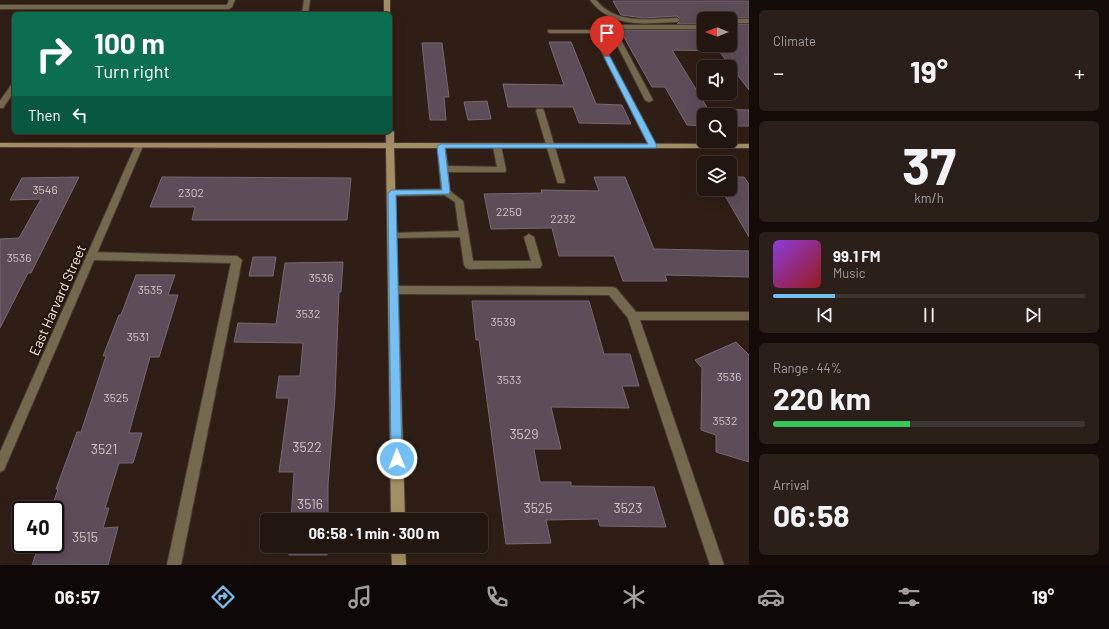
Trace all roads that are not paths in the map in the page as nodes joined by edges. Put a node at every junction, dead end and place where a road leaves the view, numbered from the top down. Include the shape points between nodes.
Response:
1 (232, 0) edge
2 (308, 0) edge
3 (387, 0) edge
4 (593, 0) edge
5 (0, 7) edge
6 (305, 12) edge
7 (387, 12) edge
8 (697, 21) edge
9 (737, 21) edge
10 (749, 21) edge
11 (697, 27) edge
12 (737, 27) edge
13 (749, 27) edge
14 (550, 31) dead end
15 (12, 90) edge
16 (649, 100) dead end
17 (0, 106) edge
18 (540, 111) dead end
19 (390, 134) edge
20 (0, 145) edge
21 (139, 146) junction
22 (390, 146) junction
23 (441, 146) junction
24 (498, 146) junction
25 (551, 146) junction
26 (653, 146) junction
27 (749, 146) edge
28 (444, 170) junction
29 (561, 181) dead end
30 (446, 192) junction
31 (392, 193) junction
32 (464, 234) junction
33 (392, 236) junction
34 (529, 237) dead end
35 (91, 256) junction
36 (394, 290) junction
37 (633, 316) junction
38 (749, 316) edge
39 (0, 466) edge
40 (398, 513) edge
41 (398, 553) edge
42 (174, 565) edge
43 (399, 565) edge
44 (717, 565) edge

1 - 5 street via 229,8
2 - 6 street
3 - 7 main road
4 - 8 street via 602,12 618,19
9 - 10 street
11 - 16 street via 611,27
12 - 13 street
14 - 26 street via 594,31
15 - 17 street
18 - 25 street
19 - 22 main road
20 - 21 main road
21 - 22 main road
21 - 35 street, East Harvard Street
22 - 23 main road
22 - 31 main road
23 - 24 main road
23 - 28 street
24 - 25 main road
24 - 28 street via 502,170
25 - 26 main road
25 - 29 street
26 - 27 main road
28 - 30 street
30 - 31 street
30 - 32 street via 459,201
31 - 33 main road
32 - 33 street
32 - 34 street via 468,265 537,265
33 - 36 main road
35 - 39 street, East Harvard Street
35 - 42 street via 238,260
36 - 37 street via 612,291
36 - 40 main road
37 - 38 street
37 - 44 street
41 - 43 main road

